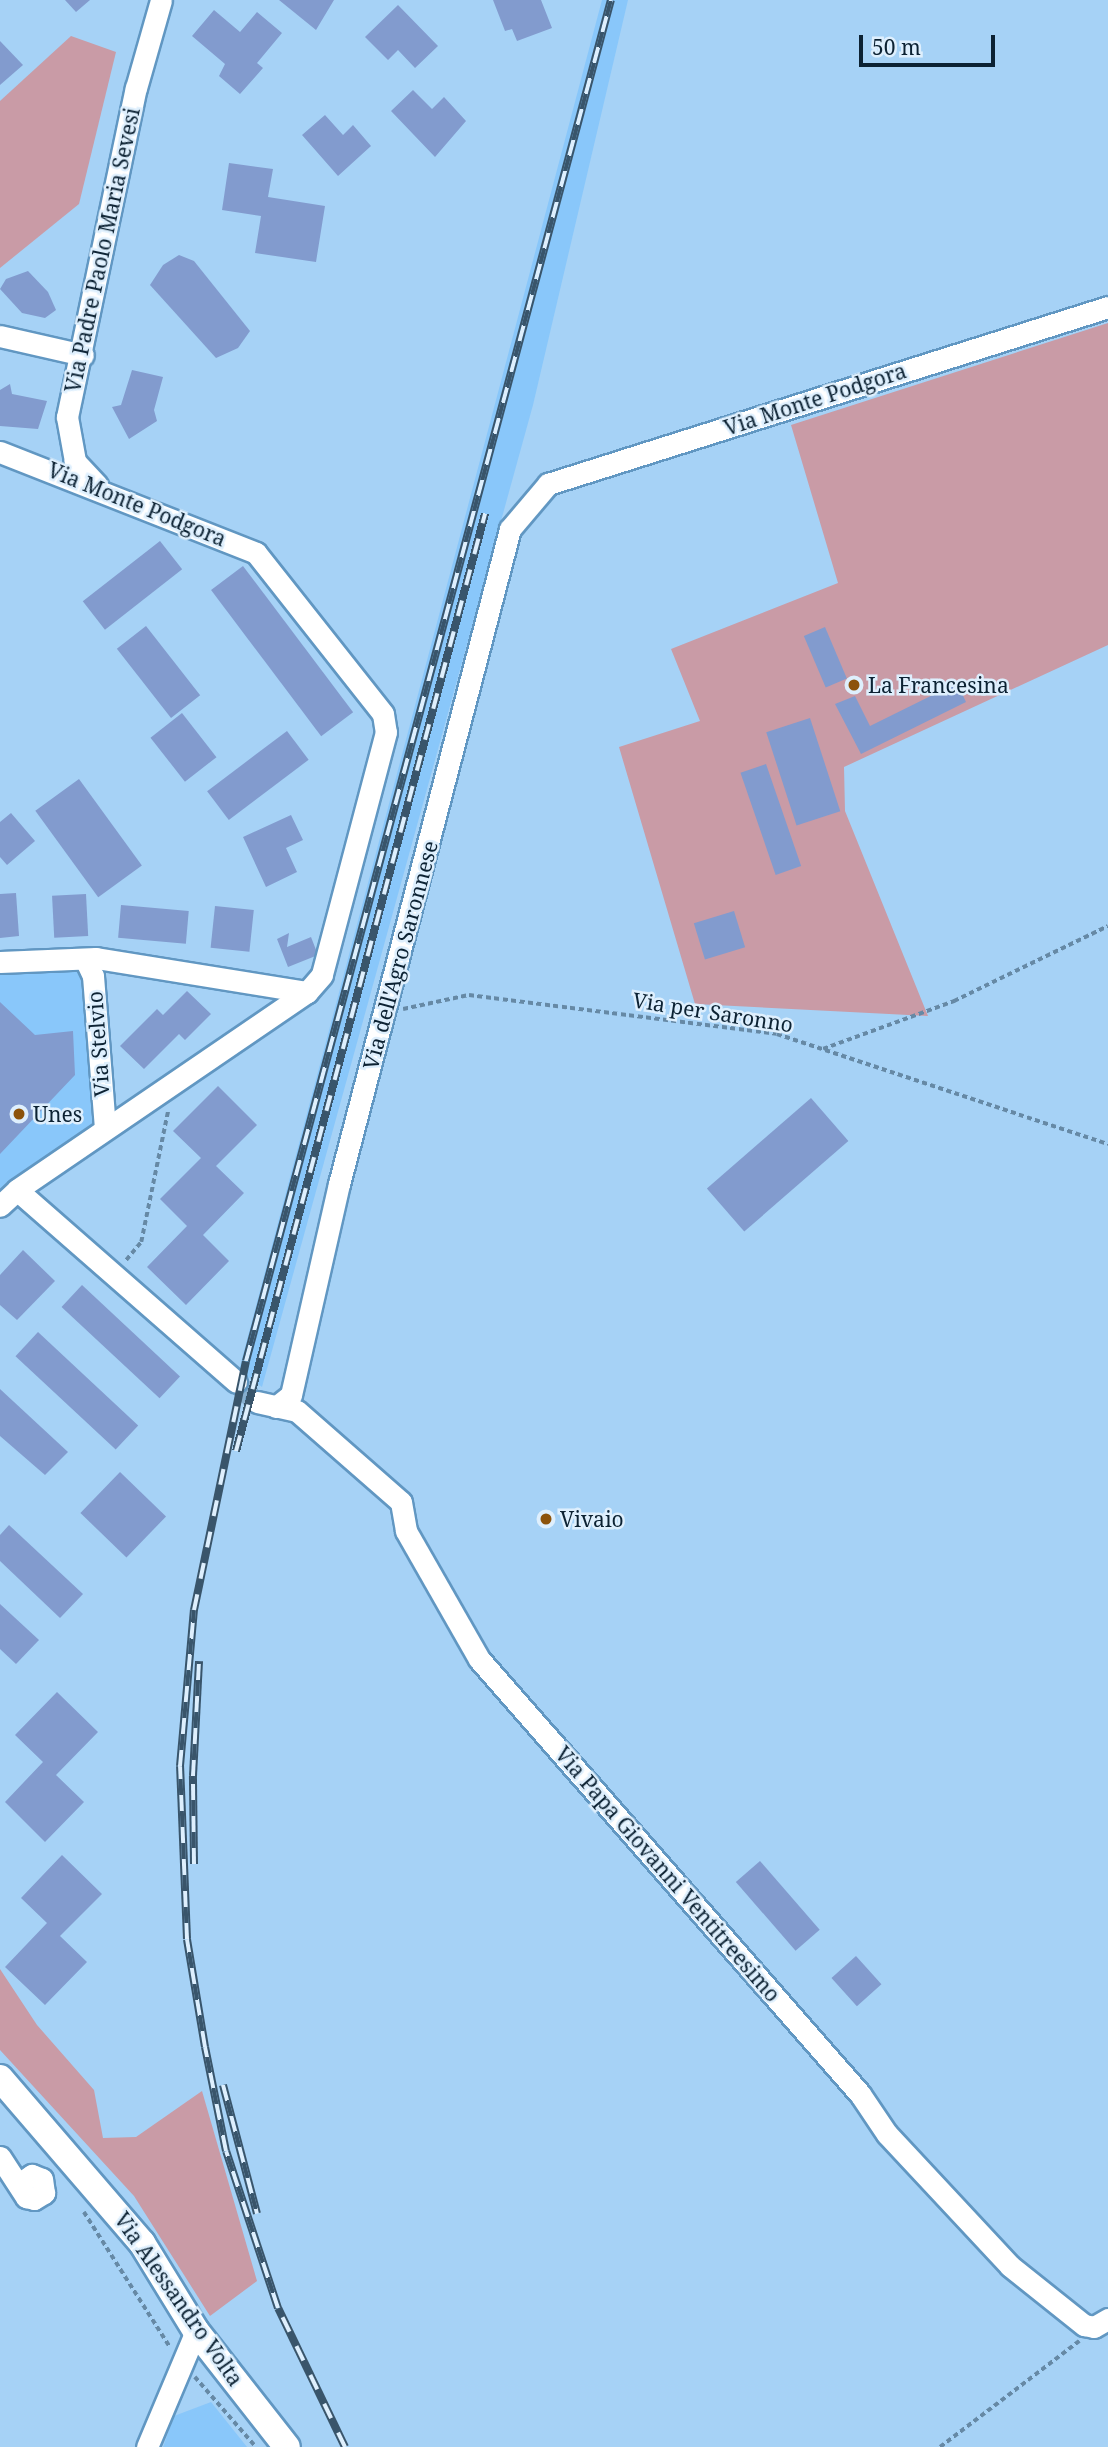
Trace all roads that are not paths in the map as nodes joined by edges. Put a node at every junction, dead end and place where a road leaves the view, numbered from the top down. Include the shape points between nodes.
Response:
1 (161, 0) edge
2 (1108, 307) edge
3 (0, 336) edge
4 (83, 355) junction
5 (0, 452) edge
6 (103, 491) junction
7 (531, 504) joint
8 (0, 961) edge
9 (86, 961) junction
10 (307, 992) junction
11 (105, 1129) junction
12 (17, 1190) junction
13 (0, 1206) edge
14 (236, 1382) tunnel mouth
15 (267, 1405) joint
16 (0, 2078) edge
17 (0, 2157) edge
18 (20, 2183) dead end
19 (1108, 2319) edge
20 (195, 2331) junction
21 (147, 2447) edge
22 (287, 2447) edge

1 - 4 street, Via Padre Paolo Maria Sevesi via 118,171
2 - 7 street, Via Monte Podgora via 548,484
3 - 4 street
4 - 6 street, Via Padre Paolo Maria Sevesi via 67,417 68,442 75,461
5 - 6 street, Via Monte Podgora
6 - 10 street, Via Monte Podgora via 247,547 268,565 383,714 386,732 322,975
7 - 15 street, Via dell'Agro Saronnese via 510,529 291,1395
8 - 9 street
9 - 10 street via 96,958
9 - 11 street, Via Stelvio via 93,976
10 - 11 street
11 - 12 street
12 - 13 street
12 - 14 street
15 - 19 street, Via Papa Giovanni Ventitreesimo via 297,1411 401,1502 406,1531 480,1659 860,2094 887,2134 1010,2266 1084,2325 1094,2327
16 - 20 street, Via Alessandro Volta via 88,2196 142,2243
17 - 18 street
20 - 21 street
20 - 22 street, Via Alessandro Volta

